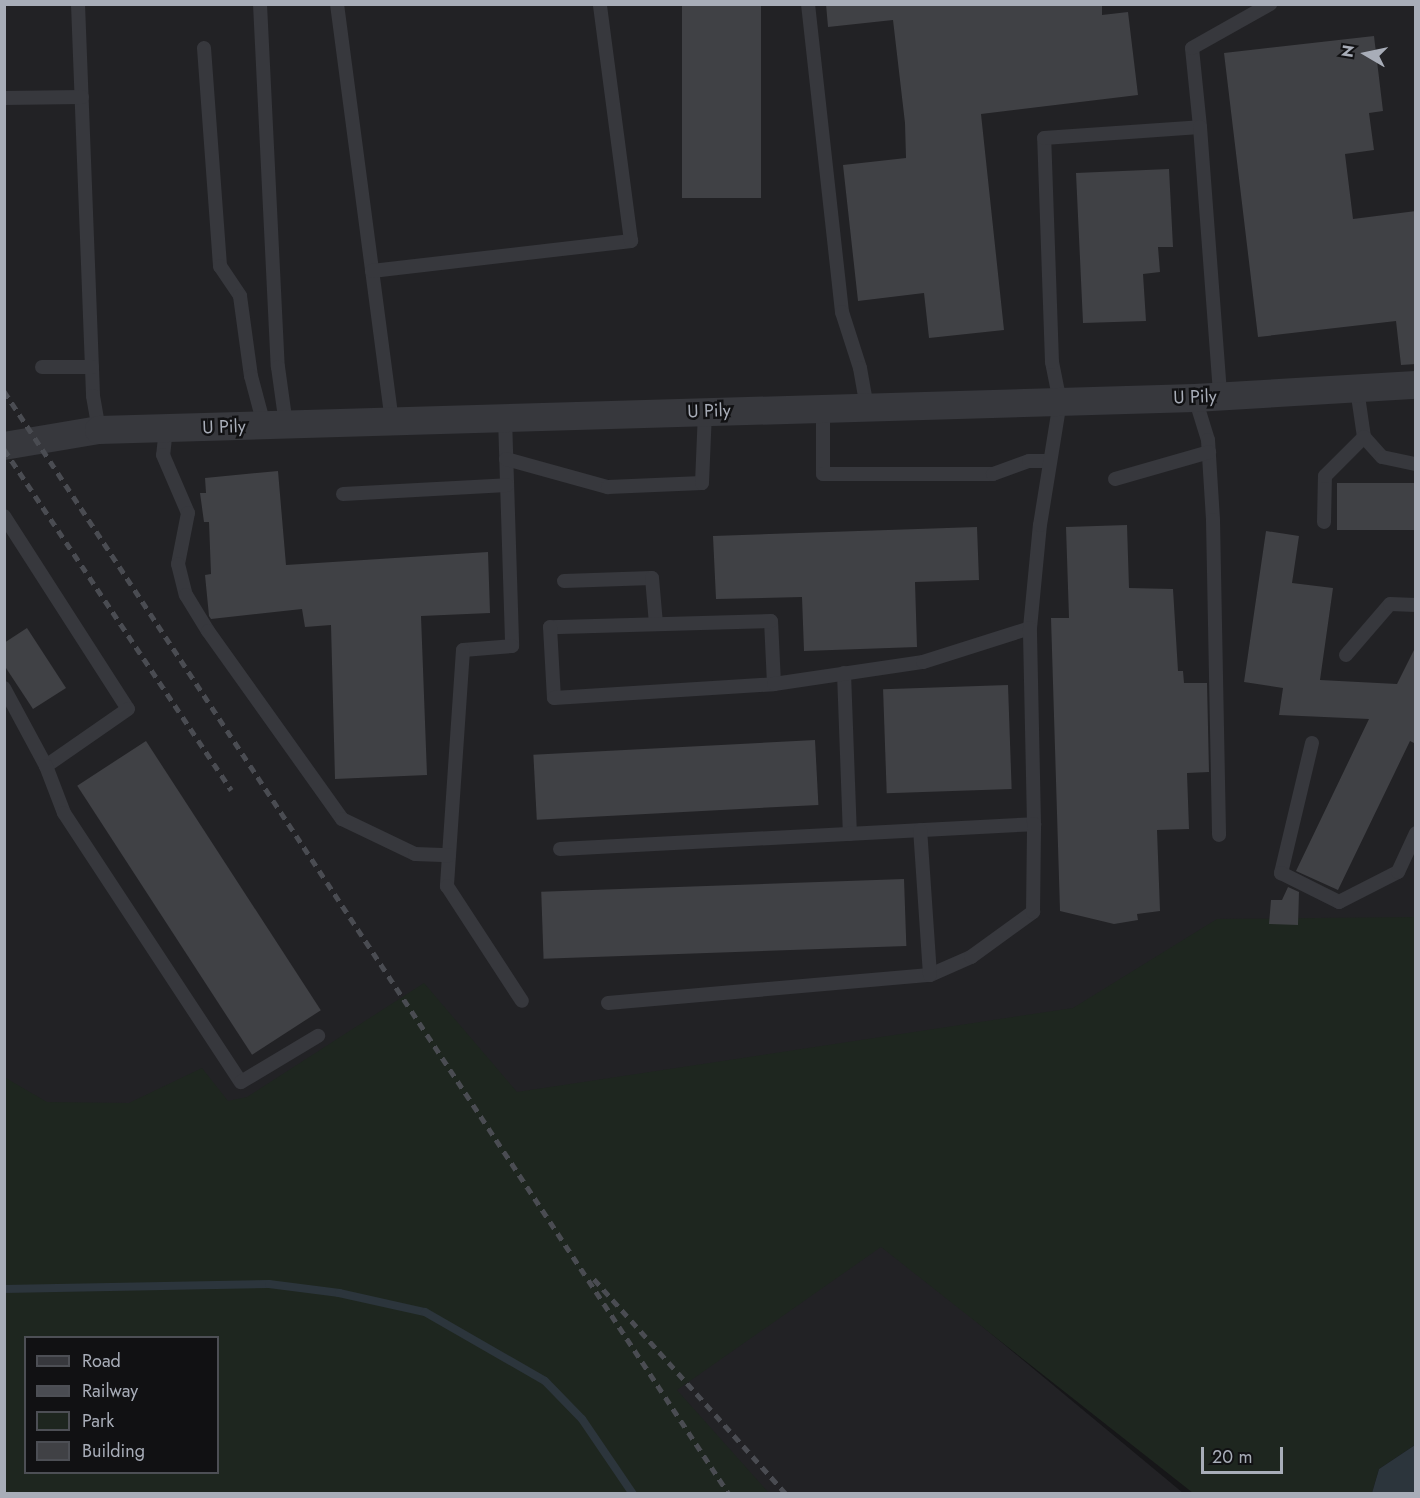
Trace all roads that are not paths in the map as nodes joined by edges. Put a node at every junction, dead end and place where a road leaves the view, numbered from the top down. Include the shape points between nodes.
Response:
1 (78, 4) edge
2 (260, 4) edge
3 (337, 4) edge
4 (600, 4) edge
5 (808, 4) edge
6 (1270, 4) edge
7 (204, 48) dead end
8 (82, 97) junction
9 (4, 98) edge
10 (1200, 127) junction
11 (372, 271) junction
12 (42, 367) dead end
13 (92, 367) junction
14 (1416, 384) edge
15 (1357, 389) junction
16 (1208, 397) junction
17 (1060, 402) junction
18 (867, 407) junction
19 (824, 408) junction
20 (705, 411) junction
21 (505, 418) junction
22 (392, 422) junction
23 (275, 425) junction
24 (166, 428) junction
25 (99, 430) junction
26 (1364, 437) junction
27 (4, 446) edge
28 (1209, 452) junction
29 (506, 459) junction
30 (1050, 461) junction
31 (1416, 464) edge
32 (1115, 479) dead end
33 (507, 484) junction
34 (343, 494) dead end
35 (4, 516) edge
36 (1324, 522) dead end
37 (564, 580) dead end
38 (1416, 605) edge
39 (656, 624) junction
40 (1030, 628) junction
41 (1346, 655) dead end
42 (843, 673) junction
43 (774, 684) junction
44 (4, 688) edge
45 (1312, 743) dead end
46 (46, 766) junction
47 (1034, 824) junction
48 (920, 830) junction
49 (1416, 833) edge
50 (850, 834) junction
51 (1219, 835) dead end
52 (560, 849) dead end
53 (449, 855) junction
54 (930, 975) junction
55 (522, 1001) dead end
56 (608, 1004) dead end
57 (318, 1036) dead end

1 - 8 lane
2 - 23 lane via 278,367
3 - 11 lane
4 - 11 lane via 631,241
5 - 18 lane via 842,312 860,368
6 - 10 lane via 1192,48
7 - 23 lane via 220,266 240,296 251,376
8 - 9 lane
8 - 13 lane
10 - 16 lane
10 - 17 lane via 1044,138 1052,362
11 - 22 lane
12 - 13 lane
13 - 25 lane
14 - 15 street, U Pily
15 - 16 street, U Pily
15 - 26 lane
16 - 17 street, U Pily
16 - 28 lane
17 - 18 street, U Pily
17 - 30 lane
18 - 19 street, U Pily
19 - 20 street, U Pily
19 - 30 lane via 823,474 993,474 1029,461
20 - 21 street, U Pily
20 - 29 lane via 702,483 608,487
21 - 22 street, U Pily
21 - 29 lane
22 - 23 street, U Pily
23 - 24 street, U Pily
24 - 25 street, U Pily
24 - 53 lane via 164,455 188,513 178,564 186,595 208,631 342,819 415,854
25 - 27 street, U Pily
26 - 31 lane via 1382,457
26 - 36 lane via 1325,476
28 - 32 lane
28 - 51 lane
29 - 33 lane
30 - 40 lane
33 - 34 lane
33 - 53 lane via 512,646 463,650
35 - 46 lane via 128,709
37 - 39 lane via 652,578
38 - 41 lane via 1390,604
39 - 43 lane via 771,621
39 - 43 lane via 550,627 554,698
40 - 42 lane via 923,662
40 - 47 lane
42 - 43 lane
42 - 50 lane
44 - 46 lane
45 - 49 lane via 1281,873 1340,902 1398,872
46 - 57 lane via 64,813 241,1082
47 - 48 lane
47 - 54 lane via 1034,912 971,957
48 - 50 lane
48 - 54 lane
50 - 52 lane
53 - 55 lane via 447,886
54 - 56 lane

